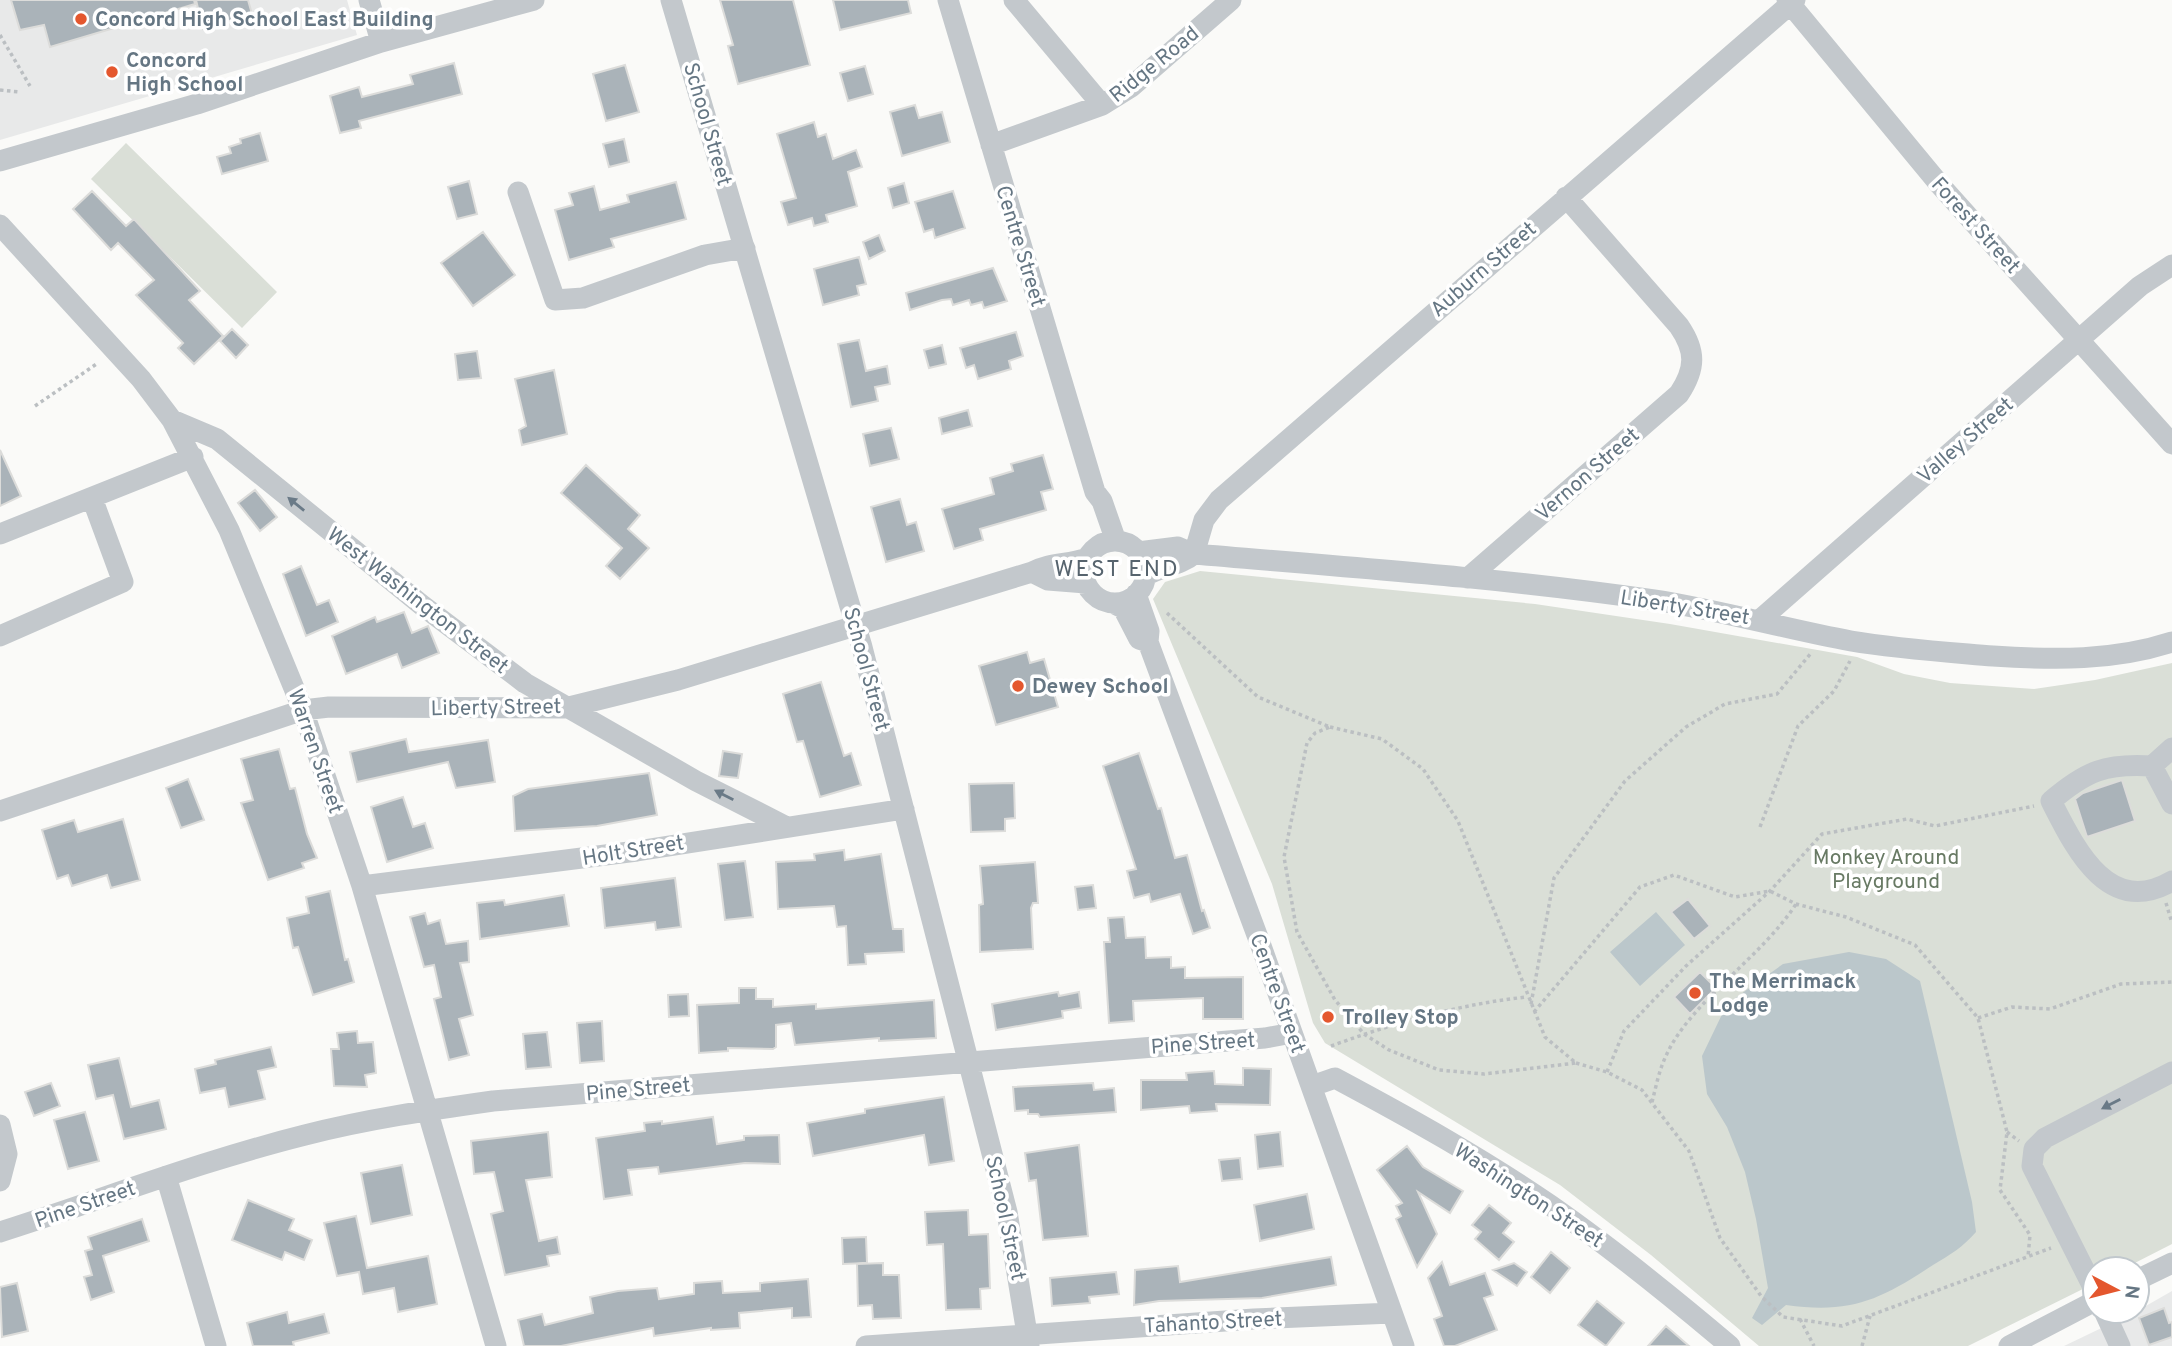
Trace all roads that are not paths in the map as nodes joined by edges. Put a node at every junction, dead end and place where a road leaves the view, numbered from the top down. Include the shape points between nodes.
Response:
1 (369, 0) edge
2 (534, 0) edge
3 (671, 0) edge
4 (948, 0) edge
5 (1014, 0) edge
6 (1231, 0) edge
7 (1790, 1) edge
8 (382, 42) junction
9 (1102, 105) junction
10 (991, 145) junction
11 (0, 161) edge
12 (518, 192) dead end
13 (1566, 197) junction
14 (0, 225) edge
15 (745, 248) junction
16 (2172, 265) edge
17 (2079, 340) junction
18 (172, 420) junction
19 (2172, 444) edge
20 (193, 457) junction
21 (92, 498) junction
22 (0, 534) edge
23 (1100, 548) junction
24 (1138, 552) junction
25 (1194, 554) junction
26 (1032, 572) junction
27 (1468, 578) junction
28 (1086, 583) junction
29 (1141, 585) junction
30 (1113, 603) junction
31 (1760, 619) junction
32 (856, 624) junction
33 (0, 636) edge
34 (1148, 642) junction
35 (2172, 642) edge
36 (565, 708) junction
37 (303, 710) junction
38 (2172, 748) edge
39 (2152, 766) junction
40 (2172, 804) edge
41 (904, 809) junction
42 (0, 811) edge
43 (785, 826) junction
44 (2172, 881) edge
45 (362, 886) junction
46 (1292, 1033) junction
47 (969, 1061) junction
48 (2172, 1072) edge
49 (1312, 1086) junction
50 (429, 1110) junction
51 (0, 1125) edge
52 (166, 1176) junction
53 (0, 1181) edge
54 (0, 1232) edge
55 (2081, 1262) edge
56 (2172, 1263) edge
57 (2151, 1273) edge
58 (2081, 1308) edge
59 (1392, 1313) junction
60 (2110, 1325) edge
61 (1028, 1340) edge
62 (216, 1346) edge
63 (496, 1346) edge
64 (866, 1346) edge
65 (1404, 1346) edge
66 (1730, 1346) edge
67 (2009, 1346) edge
68 (2120, 1346) edge

1 - 8 street
2 - 8 street
3 - 15 street, School Street
4 - 10 street, Centre Street
5 - 9 street
6 - 9 street, Ridge Road via 1131,87
7 - 13 street, Auburn Street
7 - 17 street, Forest Street via 1940,185
8 - 11 street via 197,104
9 - 10 street, Ridge Road
10 - 23 street, Centre Street via 1095,492 1102,501
12 - 15 street via 555,300 583,298 705,255
13 - 25 street, Auburn Street via 1219,500 1204,520
13 - 27 street, Vernon Street via 1679,326 1694,360 1679,394
14 - 18 street, Warren Street via 141,379
15 - 32 street, School Street
16 - 17 street, Valley Street via 2140,286
17 - 19 street, Forest Street
17 - 31 street, Valley Street
18 - 20 street, Warren Street
36 -> 18 street, West Washington Street via 423,606 217,439
20 - 21 street
20 - 37 street, Warren Street via 229,530
21 - 22 street
21 - 33 street via 123,582
23 - 24 street
23 - 26 street, Liberty Street via 1074,563 1049,563
23 - 28 street
24 - 25 street, Liberty Street via 1178,547
24 - 29 street
25 - 27 street, Liberty Street
25 - 29 street, Liberty Street via 1184,563 1156,569
26 - 28 street via 1048,580
26 - 32 street, Liberty Street
27 - 31 street, Liberty Street via 1654,600
28 - 30 street via 1096,597
29 - 30 street
29 - 34 street, Centre Street
30 - 34 street, Centre Street via 1123,608 1139,639
31 - 35 street, Liberty Street via 1916,650 2049,660 2094,658
32 - 36 street, Liberty Street via 678,680
32 - 41 street, School Street
34 - 46 street, Centre Street
36 - 37 street, Liberty Street
43 -> 36 street, West Washington Street
37 - 42 street, Liberty Street
37 - 45 street, Warren Street
38 - 39 street
39 - 40 street
39 - 44 street via 2104,767 2051,801 2075,849 2113,885 2144,892
41 - 43 street, Holt Street
41 - 47 street, School Street
43 - 45 street, Holt Street via 637,851
45 - 50 street, Warren Street
46 - 47 street, Pine Street
46 - 49 street, Centre Street
47 - 50 street, Pine Street
47 - 61 street, School Street via 1007,1212
48 -> 55 street via 2045,1138 2034,1149 2032,1166
49 - 59 street, Centre Street
49 - 66 street, Washington Street via 1335,1078 1472,1156 1639,1269
50 - 52 street, Pine Street via 302,1136
50 - 63 street, Warren Street
51 - 53 street via 7,1154
52 - 54 street, Pine Street
52 - 62 street
56 - 57 street
58 - 67 street
59 - 61 street, Tahanto Street
59 - 65 street, Centre Street
60 - 68 street
61 - 64 street, Tahanto Street

